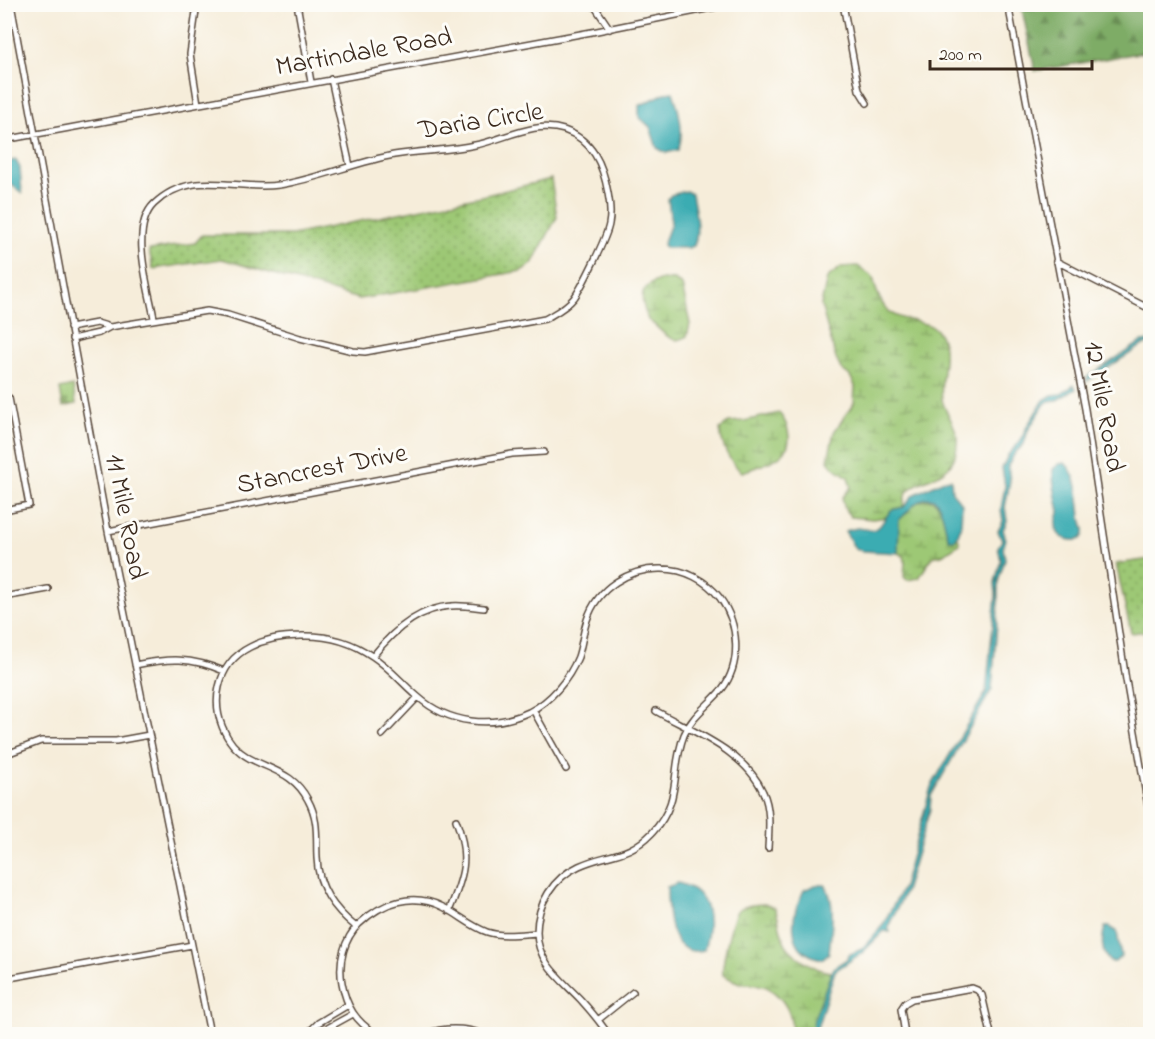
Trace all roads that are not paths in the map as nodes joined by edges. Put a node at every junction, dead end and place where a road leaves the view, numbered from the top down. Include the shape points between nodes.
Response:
1 (197, 4) edge
2 (297, 4) edge
3 (593, 4) edge
4 (731, 4) edge
5 (843, 4) edge
6 (1008, 4) edge
7 (8, 5) edge
8 (610, 28) junction
9 (331, 79) junction
10 (311, 82) junction
11 (867, 103) dead end
12 (198, 104) junction
13 (35, 134) junction
14 (4, 140) edge
15 (350, 166) junction
16 (1056, 261) junction
17 (1150, 309) edge
18 (154, 318) junction
19 (110, 327) junction
20 (70, 328) junction
21 (72, 339) junction
22 (9, 398) dead end
23 (544, 452) dead end
24 (4, 510) edge
25 (108, 531) junction
26 (48, 589) dead end
27 (4, 597) edge
28 (484, 608) dead end
29 (373, 656) junction
30 (135, 665) junction
31 (224, 671) junction
32 (418, 697) junction
33 (533, 710) junction
34 (656, 711) dead end
35 (686, 729) junction
36 (149, 735) junction
37 (382, 735) dead end
38 (4, 755) edge
39 (566, 769) dead end
40 (1148, 787) edge
41 (1150, 818) edge
42 (456, 820) dead end
43 (768, 848) dead end
44 (449, 911) junction
45 (356, 927) junction
46 (537, 933) junction
47 (192, 945) junction
48 (4, 980) edge
49 (633, 992) dead end
50 (348, 1005) junction
51 (353, 1014) junction
52 (598, 1020) junction
53 (318, 1023) junction
54 (322, 1032) edge
55 (210, 1035) edge
56 (307, 1035) edge
57 (376, 1035) edge
58 (424, 1035) edge
59 (483, 1035) edge
60 (608, 1035) edge
61 (905, 1035) edge
62 (991, 1035) edge

1 - 12 street via 190,54
2 - 10 street
3 - 8 street
4 - 8 street, Martindale Road
5 - 11 street via 859,90
6 - 16 street, 12 Mile Road
7 - 13 street, 11 Mile Road
8 - 9 street, Martindale Road
9 - 10 street, Martindale Road
9 - 15 street
10 - 12 street, Martindale Road
12 - 13 street, Martindale Road
13 - 14 street, Martindale Road
13 - 20 street, 11 Mile Road
15 - 18 street, Daria Circle via 279,185 198,182 169,192 152,206 142,226
15 - 18 street, Daria Circle via 398,154 473,146 534,128 565,130 591,147 599,159 609,196 607,234 574,297 545,320 365,352 300,338 216,312
16 - 17 street
16 - 40 street, 12 Mile Road via 1085,409 1126,680
18 - 19 street, Daria Circle
19 - 20 street, Daria Circle via 97,324
19 - 21 street, Daria Circle
20 - 21 street, 11 Mile Road
21 - 25 street, 11 Mile Road
22 - 24 street via 30,505
23 - 25 street, Stancrest Drive via 512,454
25 - 30 street, 11 Mile Road
26 - 27 street
28 - 29 street via 433,609 394,632
29 - 31 street via 338,640 294,636 251,647
29 - 32 street
30 - 31 street via 184,658
30 - 36 street, 11 Mile Road
31 - 45 street via 217,707 224,730 243,754 282,772 305,794 317,822 316,857 323,888 337,911
32 - 33 street via 444,714 479,722 511,718
32 - 37 street
33 - 35 street via 560,687 573,666 590,612 601,595 628,575 668,569 687,573 711,589 729,614 735,635 735,658 729,677
33 - 39 street
34 - 35 street
35 - 43 street via 720,746 753,777 764,793 769,820
35 - 46 street via 678,752 674,795 661,823 628,851 579,866 558,880 542,903
36 - 38 street via 116,741 41,741
36 - 47 street, 11 Mile Road
40 - 41 street, 12 Mile Road
42 - 44 street via 465,856 461,882
44 - 45 street via 423,900 395,902 381,907
44 - 46 street via 490,933
45 - 50 street via 348,937 341,960
46 - 52 street via 540,950 552,971
47 - 48 street
47 - 55 street, 11 Mile Road
49 - 52 street
50 - 51 street
50 - 53 street
51 - 54 street
51 - 57 street
52 - 60 street
53 - 54 street
53 - 56 street
58 - 59 street via 458,1028
61 - 62 street via 901,1009 908,1001 967,988 982,995

